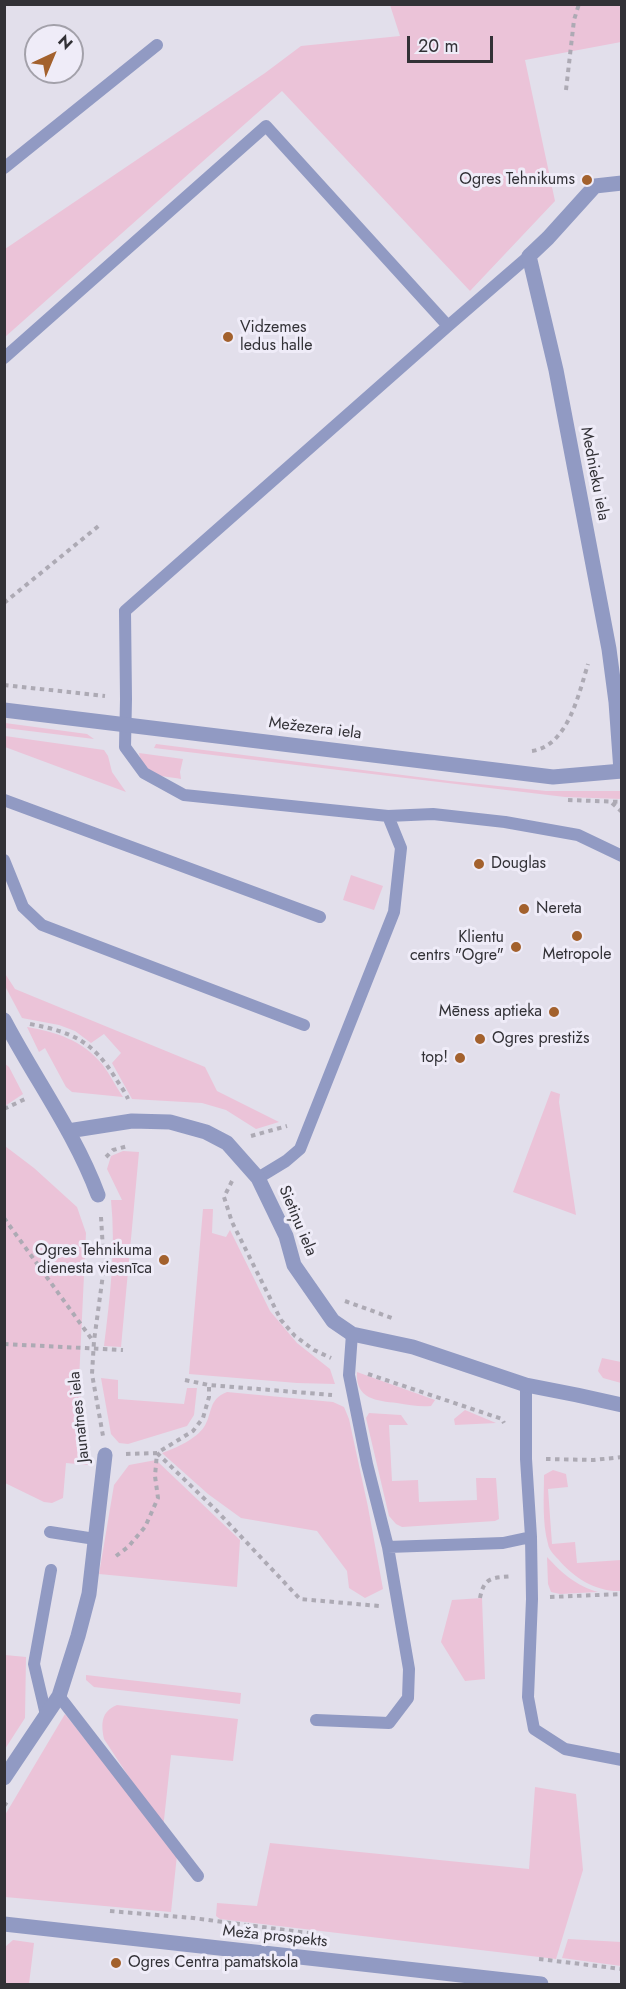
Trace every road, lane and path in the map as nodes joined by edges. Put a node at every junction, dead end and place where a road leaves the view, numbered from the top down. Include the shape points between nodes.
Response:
1 (579, 4) edge
2 (157, 45) dead end
3 (566, 90) dead end
4 (4, 168) edge
5 (621, 183) edge
6 (529, 256) junction
7 (448, 326) junction
8 (4, 358) edge
9 (101, 524) dead end
10 (4, 603) edge
11 (591, 656) dead end
12 (4, 685) edge
13 (126, 699) junction
14 (4, 710) edge
15 (125, 724) junction
16 (522, 749) dead end
17 (621, 771) edge
18 (4, 800) edge
19 (611, 803) dead end
20 (621, 812) edge
21 (388, 816) junction
22 (621, 856) edge
23 (4, 860) edge
24 (320, 917) dead end
25 (304, 1025) dead end
26 (8, 1026) edge
27 (310, 1120) junction
28 (132, 1121) junction
29 (68, 1131) junction
30 (227, 1143) junction
31 (258, 1178) junction
32 (98, 1196) joint
33 (4, 1218) edge
34 (352, 1334) junction
35 (94, 1341) junction
36 (4, 1344) edge
37 (93, 1348) junction
38 (123, 1350) dead end
39 (185, 1380) dead end
40 (209, 1384) junction
41 (526, 1385) junction
42 (353, 1398) junction
43 (621, 1406) edge
44 (157, 1453) junction
45 (105, 1455) junction
46 (50, 1532) dead end
47 (531, 1537) junction
48 (95, 1539) junction
49 (388, 1547) junction
50 (51, 1570) dead end
51 (91, 1575) junction
52 (532, 1575) junction
53 (621, 1594) edge
54 (480, 1598) dead end
55 (532, 1599) junction
56 (398, 1608) junction
57 (59, 1696) junction
58 (46, 1714) junction
59 (316, 1720) dead end
60 (621, 1760) edge
61 (4, 1778) edge
62 (198, 1876) dead end
63 (4, 1924) edge
64 (541, 1984) edge

1 - 3 path
2 - 4 lane
5 - 6 street via 595,186
6 - 7 lane
6 - 17 street, Mednieku iela via 556,370 609,649
7 - 8 lane via 266,126
7 - 13 lane via 125,611
9 - 10 path
11 - 16 path via 579,698 552,744 534,751
12 - 13 path
13 - 15 lane
14 - 15 street, Mežezera iela
15 - 17 street, Mežezera iela via 553,777
15 - 21 lane via 125,747 144,773 184,795
18 - 24 lane
19 - 20 path
21 - 22 lane via 433,814 505,822 578,835
21 - 27 lane via 401,848 394,912
23 - 25 lane via 23,907 42,925
26 - 28 path via 26,1023 55,1028 82,1040 104,1060 127,1096
26 - 29 street
27 - 30 path
27 - 31 lane via 300,1149
28 - 29 street, Sietiņu iela
28 - 30 street, Sietiņu iela via 170,1122 206,1132
29 - 32 street
30 - 31 street, Sietiņu iela
31 - 34 street, Sietiņu iela via 286,1236 294,1265 333,1321
32 - 35 path, Jaunatnes iela via 104,1267
33 - 35 path
34 - 41 street, Sietiņu iela via 413,1347
34 - 42 lane via 349,1375
35 - 37 path, Jaunatnes iela
36 - 37 path
37 - 38 path
37 - 45 path, Jaunatnes iela via 92,1374
39 - 40 path
40 - 42 path
40 - 44 path via 203,1418 193,1431
41 - 43 street, Sietiņu iela
41 - 47 lane
42 - 49 lane
44 - 45 path
44 - 51 path via 158,1498 145,1527 128,1547
44 - 56 path via 300,1599
45 - 48 street, Jaunatnes iela
46 - 48 lane
47 - 49 lane via 503,1543
47 - 52 lane
48 - 51 street, Jaunatnes iela
49 - 56 lane
50 - 58 lane via 34,1664
51 - 57 street, Jaunatnes iela via 78,1636
52 - 54 path via 486,1581
52 - 55 lane
53 - 55 path
55 - 60 lane via 528,1697 534,1729 565,1749
56 - 59 lane via 409,1669 408,1698 389,1723
57 - 58 street, Jaunatnes iela
57 - 62 lane
58 - 61 street, Jaunatnes iela
63 - 64 street, Meža prospekts

